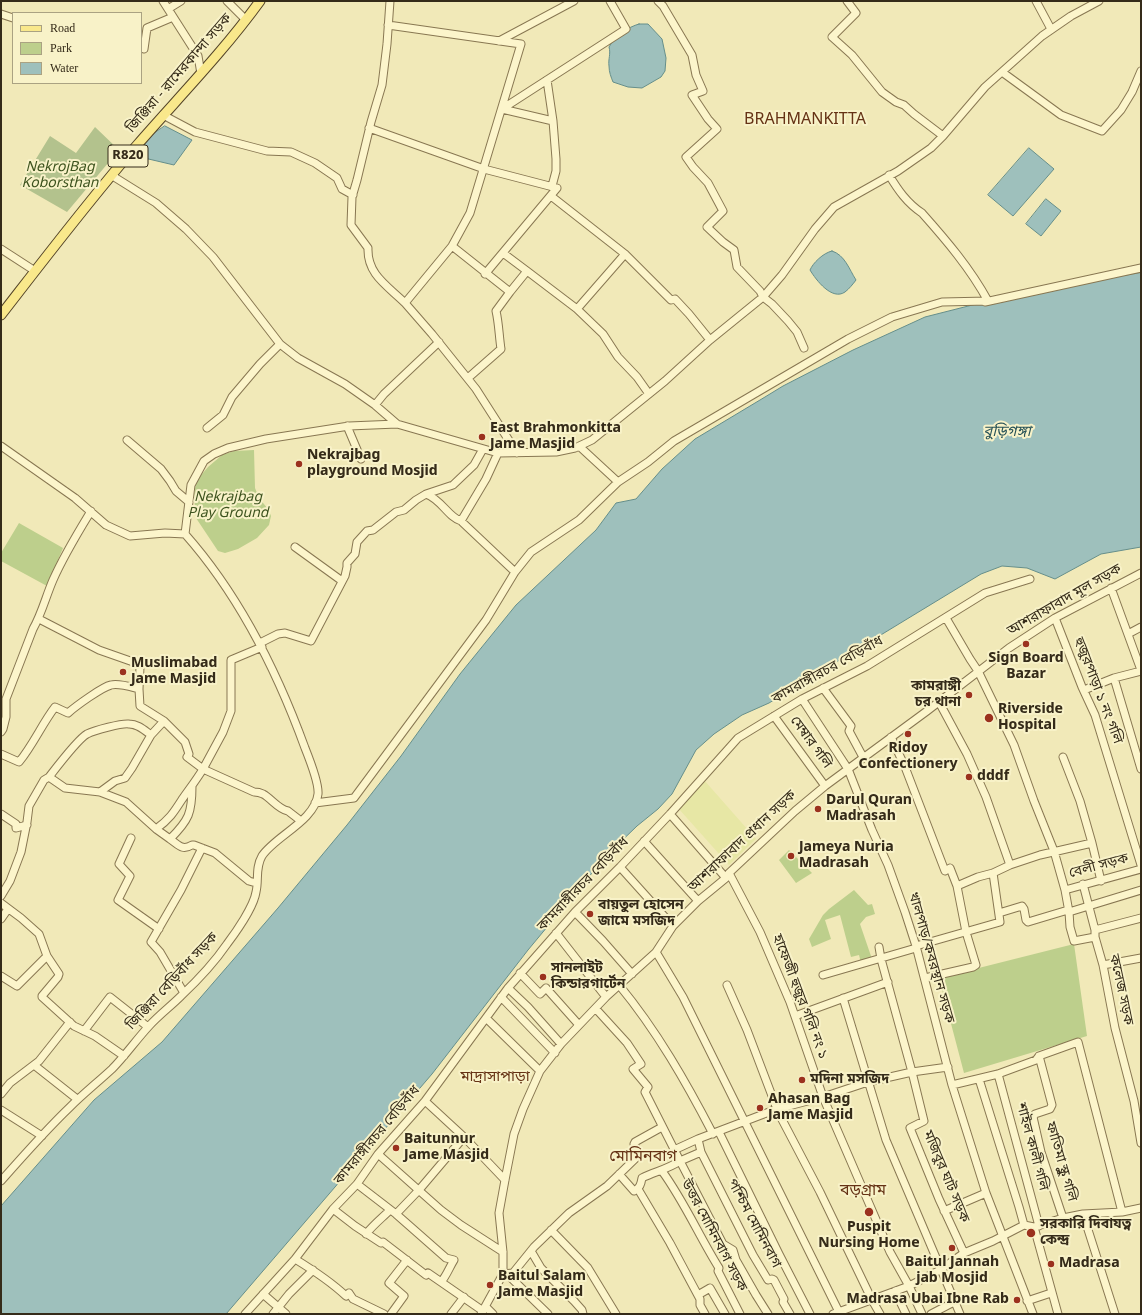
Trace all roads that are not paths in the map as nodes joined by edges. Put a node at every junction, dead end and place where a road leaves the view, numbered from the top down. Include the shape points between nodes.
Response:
1 (163, 1) edge
2 (181, 1) edge
3 (227, 1) edge
4 (260, 1) edge
5 (390, 1) edge
6 (574, 1) edge
7 (610, 1) edge
8 (658, 1) edge
9 (847, 1) edge
10 (1036, 1) edge
11 (1099, 1) edge
12 (168, 9) junction
13 (1, 14) edge
14 (173, 17) junction
15 (12, 18) edge
16 (246, 20) junction
17 (388, 25) junction
18 (1051, 29) junction
19 (498, 41) junction
20 (144, 49) dead end
21 (1141, 71) edge
22 (1002, 72) junction
23 (201, 74) junction
24 (547, 80) junction
25 (502, 109) junction
26 (163, 115) junction
27 (553, 121) junction
28 (369, 128) junction
29 (943, 136) junction
30 (484, 168) junction
31 (111, 175) junction
32 (889, 175) junction
33 (552, 186) junction
34 (353, 195) junction
35 (551, 196) junction
36 (452, 246) junction
37 (1, 249) edge
38 (503, 253) junction
39 (625, 254) junction
40 (1141, 268) edge
41 (35, 271) junction
42 (527, 271) junction
43 (486, 274) junction
44 (510, 292) junction
45 (763, 297) junction
46 (405, 303) junction
47 (974, 304) dead end
48 (577, 310) junction
49 (1, 315) edge
50 (710, 340) junction
51 (439, 342) junction
52 (280, 344) junction
53 (804, 348) dead end
54 (468, 378) junction
55 (649, 394) junction
56 (374, 405) junction
57 (397, 424) junction
58 (347, 426) junction
59 (207, 428) dead end
60 (127, 440) dead end
61 (1, 446) edge
62 (579, 446) junction
63 (483, 449) junction
64 (498, 453) junction
65 (517, 453) junction
66 (361, 459) dead end
67 (618, 482) junction
68 (426, 494) junction
69 (189, 502) junction
70 (91, 511) junction
71 (461, 521) junction
72 (184, 534) junction
73 (295, 547) dead end
74 (515, 572) junction
75 (1141, 573) edge
76 (1030, 579) dead end
77 (342, 581) junction
78 (1112, 588) junction
79 (946, 618) junction
80 (1055, 618) junction
81 (39, 619) junction
82 (1141, 627) edge
83 (1128, 634) junction
84 (261, 645) junction
85 (1138, 647) edge
86 (978, 671) junction
87 (1141, 671) edge
88 (1114, 678) junction
89 (823, 688) junction
90 (140, 689) junction
91 (1084, 690) junction
92 (802, 699) junction
93 (939, 702) junction
94 (927, 711) joint
95 (774, 716) junction
96 (164, 720) junction
97 (1, 732) edge
98 (151, 735) junction
99 (891, 737) junction
100 (1, 754) edge
101 (863, 757) junction
102 (1063, 757) dead end
103 (203, 769) junction
104 (848, 769) junction
105 (1141, 769) edge
106 (48, 777) junction
107 (192, 786) junction
108 (825, 786) junction
109 (100, 792) junction
110 (316, 803) junction
111 (1, 814) edge
112 (670, 814) junction
113 (300, 821) junction
114 (27, 825) junction
115 (156, 829) junction
116 (131, 838) dead end
117 (170, 840) junction
118 (644, 841) junction
119 (1092, 843) junction
120 (202, 848) junction
121 (1054, 851) junction
122 (1010, 865) junction
123 (1141, 865) edge
124 (620, 867) junction
125 (1141, 869) edge
126 (993, 873) junction
127 (728, 875) junction
128 (1100, 881) junction
129 (256, 883) junction
130 (1083, 884) junction
131 (958, 886) junction
132 (1065, 890) junction
133 (1141, 890) edge
134 (1, 896) edge
135 (698, 901) junction
136 (3, 905) edge
137 (1089, 906) junction
138 (1069, 911) junction
139 (575, 912) junction
140 (999, 913) junction
141 (1141, 918) edge
142 (1, 919) edge
143 (673, 926) junction
144 (159, 929) junction
145 (966, 932) junction
146 (556, 933) junction
147 (1095, 933) junction
148 (916, 947) junction
149 (879, 948) dead end
150 (656, 952) junction
151 (48, 956) junction
152 (1141, 958) edge
153 (881, 959) junction
154 (1103, 965) junction
155 (520, 973) junction
156 (632, 974) junction
157 (823, 975) dead end
158 (1, 976) edge
159 (885, 976) junction
160 (925, 978) junction
161 (727, 985) dead end
162 (619, 986) junction
163 (508, 988) junction
164 (184, 993) junction
165 (501, 997) junction
166 (606, 997) junction
167 (840, 999) junction
168 (596, 1008) junction
169 (795, 1016) junction
170 (486, 1018) junction
171 (70, 1022) junction
172 (579, 1025) junction
173 (148, 1027) junction
174 (84, 1031) junction
175 (561, 1044) junction
176 (555, 1053) junction
177 (124, 1056) junction
178 (1038, 1056) junction
179 (34, 1065) junction
180 (948, 1067) junction
181 (540, 1071) junction
182 (912, 1072) junction
183 (998, 1074) junction
184 (979, 1079) junction
185 (868, 1082) junction
186 (952, 1085) junction
187 (1, 1094) edge
188 (823, 1097) junction
189 (78, 1099) junction
190 (425, 1101) junction
191 (1, 1110) edge
192 (777, 1110) junction
193 (745, 1122) junction
194 (662, 1127) junction
195 (716, 1133) junction
196 (42, 1136) junction
197 (464, 1137) junction
198 (698, 1139) junction
199 (1141, 1143) edge
200 (674, 1150) junction
201 (701, 1152) junction
202 (378, 1154) junction
203 (680, 1161) junction
204 (662, 1171) junction
205 (619, 1174) junction
206 (2, 1178) edge
207 (505, 1180) junction
208 (357, 1184) junction
209 (638, 1189) junction
210 (419, 1190) junction
211 (986, 1193) junction
212 (1141, 1208) edge
213 (334, 1209) junction
214 (944, 1211) junction
215 (393, 1212) junction
216 (1122, 1212) junction
217 (1083, 1214) junction
218 (1063, 1218) junction
219 (1024, 1225) junction
220 (1036, 1226) junction
221 (551, 1230) junction
222 (366, 1234) junction
223 (1002, 1237) junction
224 (503, 1252) junction
225 (530, 1252) junction
226 (964, 1253) junction
227 (294, 1259) junction
228 (407, 1260) junction
229 (313, 1270) junction
230 (940, 1270) junction
231 (505, 1274) junction
232 (442, 1282) junction
233 (909, 1286) junction
234 (895, 1291) junction
235 (1051, 1293) junction
236 (263, 1294) junction
237 (698, 1295) junction
238 (464, 1296) junction
239 (872, 1300) junction
240 (1027, 1301) junction
241 (954, 1302) junction
242 (279, 1307) junction
243 (484, 1310) edge
244 (375, 1312) edge
245 (581, 1313) edge
246 (840, 1313) edge
247 (246, 1314) edge
248 (273, 1314) edge
249 (286, 1314) edge
250 (384, 1314) edge
251 (391, 1314) edge
252 (451, 1314) edge
253 (494, 1314) edge
254 (548, 1314) edge
255 (616, 1314) edge
256 (705, 1314) edge
257 (725, 1314) edge
258 (740, 1314) edge
259 (768, 1314) edge
260 (790, 1314) edge
261 (810, 1314) edge
262 (880, 1314) edge
263 (906, 1314) edge
264 (922, 1314) edge
265 (931, 1314) edge
266 (960, 1314) edge
267 (1033, 1314) edge
268 (1058, 1314) edge
269 (1115, 1314) edge

1 - 12 street
2 - 12 street
3 - 16 street
4 - 16 main road, জিঞ্জিরা - রামেরকান্দা সড়ক / R820
5 - 17 street
6 - 19 street
7 - 24 street via 626,29
8 - 45 street via 692,54 696,75 703,91 692,95 717,129 686,158 708,183 723,211 707,227 734,250 737,267
9 - 29 street via 856,13 832,37 852,55 882,92 904,105
10 - 18 street
11 - 18 street
12 - 14 street
13 - 15 street
14 - 20 street via 147,28
14 - 23 street via 198,56
16 - 23 main road, জিঞ্জিরা - রামেরকান্দা সড়ক / R820
17 - 19 street
17 - 28 street via 382,85
18 - 22 street
19 - 25 street via 521,44
21 - 22 street via 1121,110 1102,131 1061,115
22 - 29 street via 985,87
23 - 26 main road, জিঞ্জিরা - রামেরকান্দা সড়ক / R820
24 - 25 street
24 - 27 street
25 - 27 street
25 - 30 street
26 - 31 main road, জিঞ্জিরা - রামেরকান্দা সড়ক / R820
26 - 34 street via 196,132 267,151 291,152 315,163 337,178 342,189
27 - 33 street via 556,171
28 - 30 street
28 - 34 street
29 - 32 street via 931,148
30 - 33 street
30 - 36 street via 470,212
31 - 41 main road, জিঞ্জিরা - রামেরকান্দা সড়ক / R820
31 - 52 street via 156,203 186,229 213,257
32 - 45 street via 834,207
32 - 67 street via 901,194 922,213 965,263 988,301 942,302 892,317 848,338 681,437
33 - 35 street via 558,188
34 - 46 street via 351,225 368,248 368,258 376,276
35 - 38 street
35 - 39 street
36 - 43 street
36 - 46 street
37 - 41 street
38 - 42 street
38 - 43 street
39 - 48 street
39 - 50 street via 671,300 675,300 690,314
40 - 47 street
41 - 49 main road, জিঞ্জিরা - রামেরকান্দা সড়ক / R820
42 - 44 street
42 - 48 street
43 - 44 street
44 - 54 street via 496,311 501,349
45 - 50 street
45 - 53 street via 797,332
46 - 51 street
48 - 55 street via 603,334 618,357
50 - 55 street
51 - 54 street
51 - 56 street
52 - 56 street via 298,358 346,384
52 - 59 street via 232,397 223,416
54 - 65 street
55 - 62 street via 592,440
56 - 57 street
57 - 58 street
57 - 63 street
58 - 66 street
58 - 69 street via 266,439 214,454 204,462 191,485
60 - 69 street via 161,469 176,491
61 - 70 street
62 - 65 street via 556,452
62 - 67 street
63 - 64 street
63 - 68 street via 474,465 453,485
64 - 65 street
64 - 71 street
67 - 74 street via 579,520 530,552
68 - 71 street
68 - 77 street via 365,533 358,542 355,554 347,563 348,567
69 - 72 street
70 - 72 street via 106,525 130,536
70 - 81 street via 65,553
71 - 74 street
72 - 84 street via 228,591
73 - 77 street
74 - 110 street via 486,620 354,798
75 - 78 street, আশরাফাবাদ মূল সড়ক
76 - 79 street, কামরাঙ্গীরচর বেড়িবাঁধ via 985,593
77 - 84 street via 311,641 278,634
78 - 80 street, আশরাফাবাদ মূল সড়ক
78 - 83 street
79 - 86 street
79 - 89 street, কামরাঙ্গীরচর বেড়িবাঁধ via 867,666
80 - 86 street, আশরাফাবাদ মূল সড়ক
80 - 91 street, হুজুরপাড়া ১ নং গলি
81 - 90 street via 99,650 136,663 140,667
81 - 97 street via 6,699 6,716
82 - 83 street
83 - 85 street
84 - 103 street via 231,660 230,711 223,732
84 - 110 street via 277,677 310,761 318,793
85 - 87 street via 1136,660
86 - 93 street, আশরাফাবাদ মূল সড়ক
86 - 121 street via 1014,745
87 - 88 street
88 - 91 street
88 - 105 street
89 - 92 street, কামরাঙ্গীরচর বেড়িবাঁধ
89 - 101 street via 851,726 849,731
90 - 96 street via 140,706
90 - 100 street via 111,685 68,713 55,707 19,762
91 - 123 street, হুজুরপাড়া ১ নং গলি via 1095,715
92 - 95 street, কামরাঙ্গীরচর বেড়িবাঁধ
92 - 104 street, খালপাড়/কবরস্থান সড়ক
93 - 94 street, আশরাফাবাদ মূল সড়ক
93 - 122 street via 967,754 986,797
94 - 99 street, আশরাফাবাদ প্রধান সড়ক
95 - 108 street, মেম্বার গলি
95 - 112 street, কামরাঙ্গীরচর বেড়িবাঁধ via 738,738
96 - 98 street
96 - 103 street via 184,742 189,754 187,757
98 - 106 street via 142,727 129,724 86,734
98 - 109 street via 125,778 115,781
99 - 101 street, আশরাফাবাদ প্রধান সড়ক
99 - 131 street via 945,870 950,868
101 - 104 street, আশরাফাবাদ প্রধান সড়ক
102 - 119 street via 1080,801
103 - 107 street
103 - 113 street via 254,792 262,793
104 - 108 street, আশরাফাবাদ প্রধান সড়ক
104 - 148 street, খালপাড়/কবরস্থান সড়ক via 888,864
106 - 109 street via 65,788
106 - 114 street via 29,806
107 - 115 street via 167,821
107 - 117 street via 192,804 186,821
108 - 127 street, আশরাফাবাদ প্রধান সড়ক
109 - 115 street via 126,802
110 - 113 street, জিঞ্জিরা বেড়িবাঁধ সড়ক
111 - 114 street via 16,824 16,828
112 - 118 street, কামরাঙ্গীরচর বেড়িবাঁধ
112 - 127 street, হাফেজী হুজুর গলি নং ১
113 - 129 street, জিঞ্জিরা বেড়িবাঁধ সড়ক via 262,857
114 - 134 street via 21,852
115 - 117 street
116 - 144 street via 119,864 130,876 118,900
117 - 120 street via 184,848 192,845
118 - 124 street, কামরাঙ্গীরচর বেড়িবাঁধ
118 - 135 street
119 - 121 street
119 - 128 street
120 - 129 street via 215,853 249,881
120 - 144 street
121 - 122 street
121 - 132 street
122 - 126 street
124 - 139 street, কামরাঙ্গীরচর বেড়িবাঁধ
124 - 143 street
125 - 128 street, বেলী সড়ক
126 - 131 street
126 - 140 street
127 - 135 street, আশরাফাবাদ প্রধান সড়ক
127 - 169 street, হাফেজী হুজুর গলি নং ১ via 760,932
128 - 130 street, বেলী সড়ক
129 - 164 street, জিঞ্জিরা বেড়িবাঁধ সড়ক via 257,892 252,906 228,943
130 - 132 street, বেলী সড়ক
130 - 137 street, কলেজ সড়ক
131 - 145 street
132 - 138 street
133 - 137 street
135 - 143 street, আশরাফাবাদ প্রধান সড়ক
136 - 142 street
136 - 151 street via 39,934
137 - 138 street
137 - 147 street, কলেজ সড়ক
138 - 140 street via 1028,922 1022,906
138 - 147 street via 1074,941
139 - 146 street, কামরাঙ্গীরচর বেড়িবাঁধ
139 - 156 street
140 - 145 street via 1000,922
141 - 147 street
143 - 150 street, আশরাফাবাদ প্রধান সড়ক
144 - 164 street via 152,943
145 - 148 street
145 - 160 street via 976,965
146 - 155 street, কামরাঙ্গীরচর বেড়িবাঁধ
146 - 166 street
147 - 154 street, কলেজ সড়ক
148 - 153 street
148 - 160 street, খালপাড়/কবরস্থান সড়ক
149 - 153 street
150 - 156 street, আশরাফাবাদ প্রধান সড়ক
150 - 193 street via 683,997
151 - 158 street via 17,986
151 - 171 street via 59,974 42,998
152 - 154 street
153 - 157 street
153 - 159 street
154 - 199 street, কলেজ সড়ক
155 - 163 street, কামরাঙ্গীরচর বেড়িবাঁধ
155 - 172 street via 540,994 546,988
156 - 162 street, আশরাফাবাদ প্রধান সড়ক
159 - 167 street
159 - 182 street
160 - 180 street, খালপাড়/কবরস্থান সড়ক
161 - 192 street
162 - 166 street, আশরাফাবাদ প্রধান সড়ক
162 - 195 street via 638,1008
163 - 165 street, কামরাঙ্গীরচর বেড়িবাঁধ
163 - 175 street
164 - 173 street, জিঞ্জিরা বেড়িবাঁধ সড়ক
165 - 170 street, কামরাঙ্গীরচর বেড়িবাঁধ
165 - 176 street
166 - 168 street, আশরাফাবাদ প্রধান সড়ক
167 - 169 street
167 - 185 street
168 - 172 street, আশরাফাবাদ প্রধান সড়ক
168 - 194 street via 627,1043 640,1064 633,1069 648,1087 644,1092
169 - 188 street, হাফেজী হুজুর গলি নং ১
170 - 181 street
170 - 190 street, কামরাঙ্গীরচর বেড়িবাঁধ
171 - 174 street
171 - 179 street
172 - 175 street, আশরাফাবাদ প্রধান সড়ক
173 - 174 street via 110,997
173 - 177 street, জিঞ্জিরা বেড়িবাঁধ সড়ক
174 - 177 street via 107,1043
175 - 176 street, আশরাফাবাদ প্রধান সড়ক
176 - 181 street, আশরাফাবাদ প্রধান সড়ক
177 - 189 street, জিঞ্জিরা বেড়িবাঁধ সড়ক
178 - 183 street via 1036,1060
178 - 216 street via 1079,1043
178 - 218 street, ফাতিমা স্কুল গলি via 1052,1108 1035,1114 1033,1118 1041,1152
179 - 187 street via 10,1083
179 - 189 street
180 - 182 street
180 - 186 street, খালপাড়/কবরস্থান সড়ক
181 - 207 street, আশরাফাবাদ প্রধান সড়ক via 522,1109
182 - 185 street
182 - 214 street, মজিবুর ঘাট সড়ক via 924,1121 910,1128
183 - 184 street
183 - 220 street, শাইল কালী গলি
184 - 186 street
184 - 219 street
185 - 188 street
185 - 230 street via 886,1140
186 - 211 street, খালপাড়/কবরস্থান সড়ক
188 - 192 street
188 - 233 street, হাফেজী হুজুর গলি নং ১ via 890,1252
189 - 196 street, জিঞ্জিরা বেড়িবাঁধ সড়ক
190 - 197 street
190 - 202 street, কামরাঙ্গীরচর বেড়িবাঁধ
191 - 196 street
192 - 193 street
192 - 239 street
193 - 195 street
193 - 246 street
194 - 200 street
194 - 205 street via 635,1142 638,1156
195 - 198 street
195 - 261 street
196 - 206 street, জিঞ্জিরা বেড়িবাঁধ সড়ক
197 - 207 street
197 - 210 street
198 - 200 street
198 - 201 street, পশ্চিম মোমিনবাগ
200 - 203 street
201 - 203 street
201 - 260 street, পশ্চিম মোমিনবাগ via 753,1255 768,1280 774,1280
202 - 208 street, কামরাঙ্গীরচর বেড়িবাঁধ
202 - 210 street
203 - 204 street
203 - 259 street via 723,1244 733,1250 736,1260
204 - 209 street via 642,1178
204 - 258 street, উত্তর মোমিনবাগ সড়ক via 719,1268 718,1271
205 - 209 street via 634,1191
205 - 221 street via 607,1186 569,1212
207 - 224 street, আশরাফাবাদ প্রধান সড়ক via 500,1213
208 - 213 street, কামরাঙ্গীরচর বেড়িবাঁধ
208 - 215 street
209 - 237 street
210 - 215 street
210 - 224 street via 441,1210
211 - 214 street
211 - 223 street, খালপাড়/কবরস্থান সড়ক
212 - 216 street
213 - 222 street
213 - 227 street, কামরাঙ্গীরচর বেড়িবাঁধ
214 - 226 street, মজিবুর ঘাট সড়ক
215 - 222 street via 374,1224
215 - 232 street via 446,1258 454,1260
216 - 217 street
217 - 218 street
217 - 269 street
218 - 220 street
219 - 220 street
219 - 223 street
220 - 235 street, শাইল কালী গলি
221 - 225 street
221 - 255 street via 588,1268
222 - 228 street via 383,1242
223 - 226 street
223 - 240 street, খালপাড়/কবরস্থান সড়ক
224 - 231 street, আশরাফাবাদ প্রধান সড়ক
225 - 231 street via 513,1273
225 - 245 street
226 - 230 street
227 - 229 street
227 - 236 street, কামরাঙ্গীরচর বেড়িবাঁধ
228 - 232 street
228 - 251 street via 389,1283 404,1296
229 - 242 street
229 - 244 street via 333,1283 346,1296 349,1293 353,1299
230 - 233 street
230 - 241 street
231 - 243 street, আশরাফাবাদ প্রধান সড়ক
231 - 254 street
232 - 238 street
233 - 234 street
233 - 264 street, হাফেজী হুজুর গলি নং ১
234 - 239 street
234 - 263 street
235 - 240 street
235 - 268 street, শাইল কালী গলি
236 - 242 street
236 - 247 street, কামরাঙ্গীরচর বেড়িবাঁধ
237 - 256 street
237 - 257 street via 710,1288
238 - 243 street
238 - 252 street
239 - 246 street
239 - 262 street
240 - 267 street, খালপাড়/কবরস্থান সড়ক
241 - 265 street
241 - 266 street
242 - 248 street
242 - 249 street
243 - 253 street
244 - 250 street

